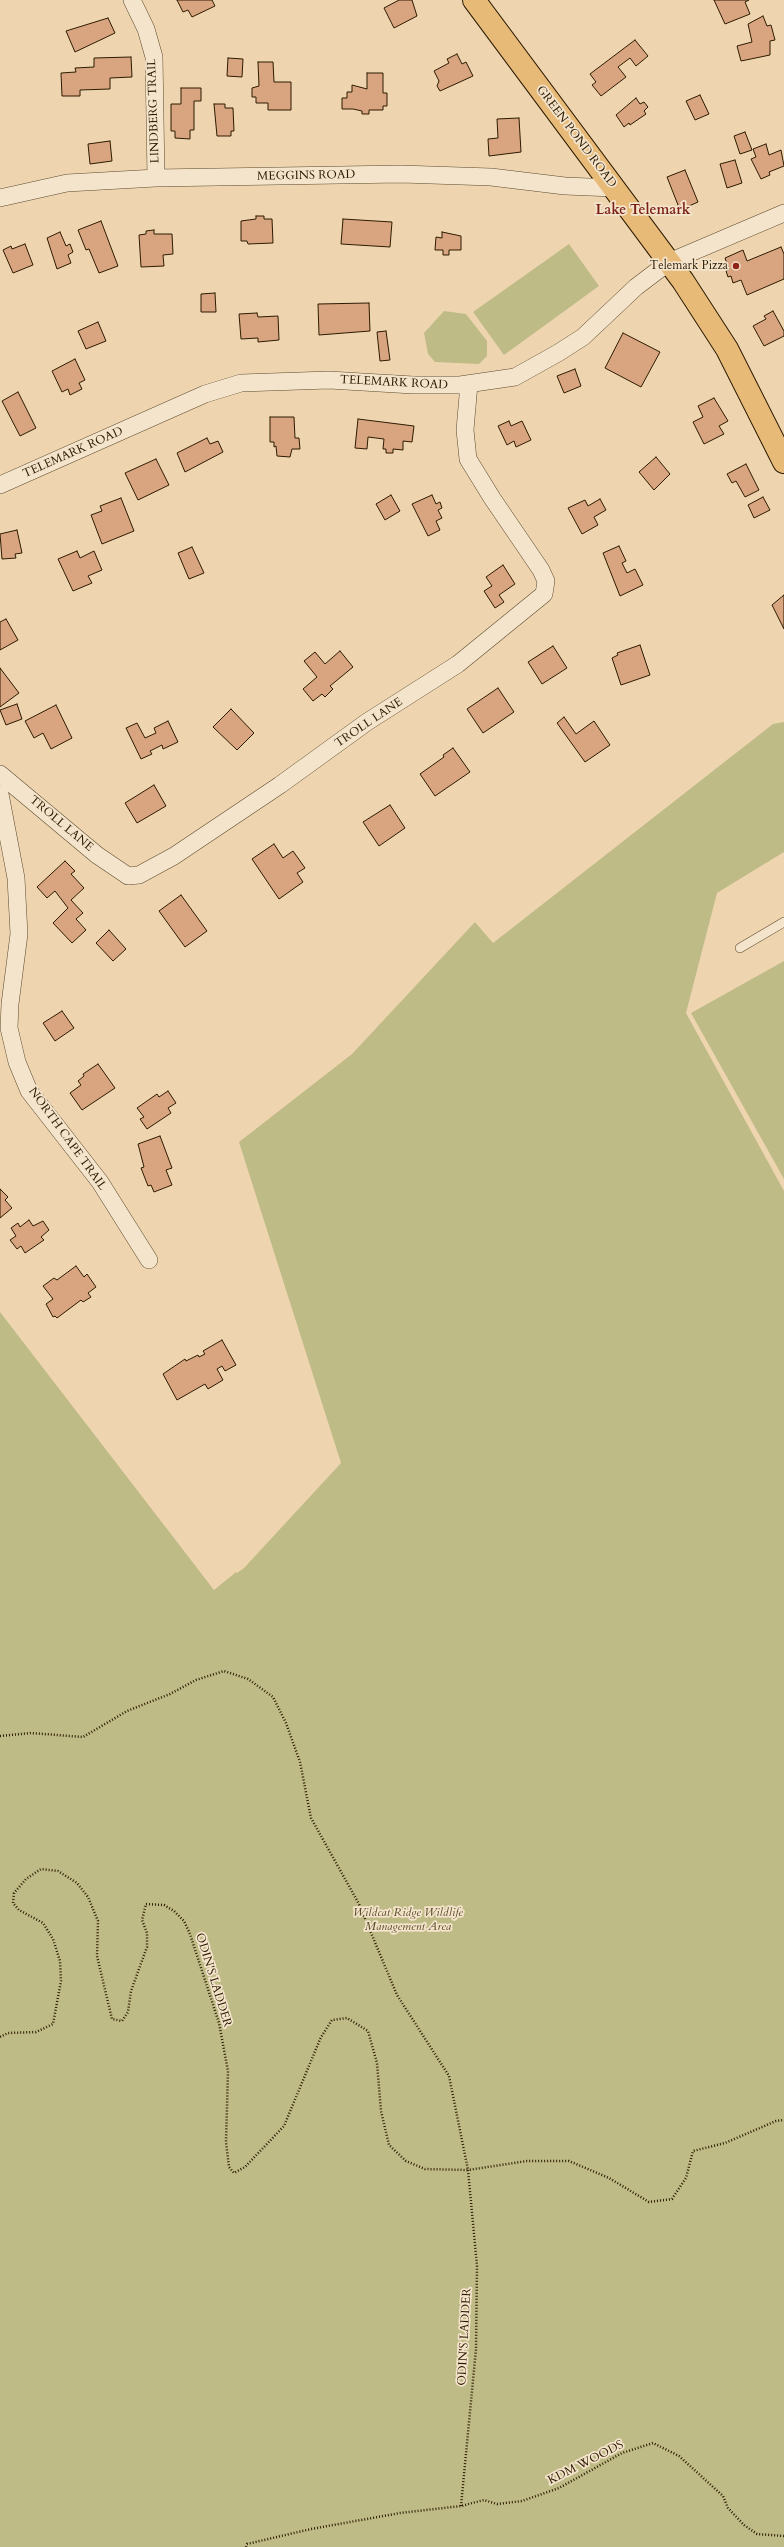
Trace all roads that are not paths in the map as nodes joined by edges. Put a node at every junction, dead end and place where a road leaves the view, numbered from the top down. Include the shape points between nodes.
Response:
1 (132, 0) edge
2 (474, 0) edge
3 (156, 178) junction
4 (614, 188) junction
5 (0, 198) edge
6 (784, 213) edge
7 (670, 262) junction
8 (469, 384) junction
9 (784, 462) edge
10 (0, 485) edge
11 (0, 774) edge
12 (0, 794) edge
13 (3, 819) edge
14 (784, 922) edge
15 (740, 948) dead end
16 (149, 1260) dead end

1 - 3 street, LINDBERG TRAIL via 146,29 154,57
2 - 4 main road, GREEN POND ROAD
3 - 4 street, MEGGINS ROAD via 401,174 491,177 565,186
3 - 5 street, MEGGINS ROAD via 67,183
4 - 7 main road, GREEN POND ROAD
6 - 7 street, TELEMARK ROAD
7 - 8 street, TELEMARK ROAD via 636,287 583,337 558,353 514,376
7 - 9 main road, GREEN POND ROAD via 727,349
8 - 10 street, TELEMARK ROAD via 413,385 329,380 241,383 206,394
8 - 11 street, TROLL LANE via 465,430 468,459 541,570 546,581 544,594 458,664 367,722 280,785 174,856 139,874 128,876 97,855
12 - 13 street, NORTH CAPE TRAIL
13 - 16 street, NORTH CAPE TRAIL via 16,878 19,934 9,1028 17,1062 29,1091 100,1182
14 - 15 lane

